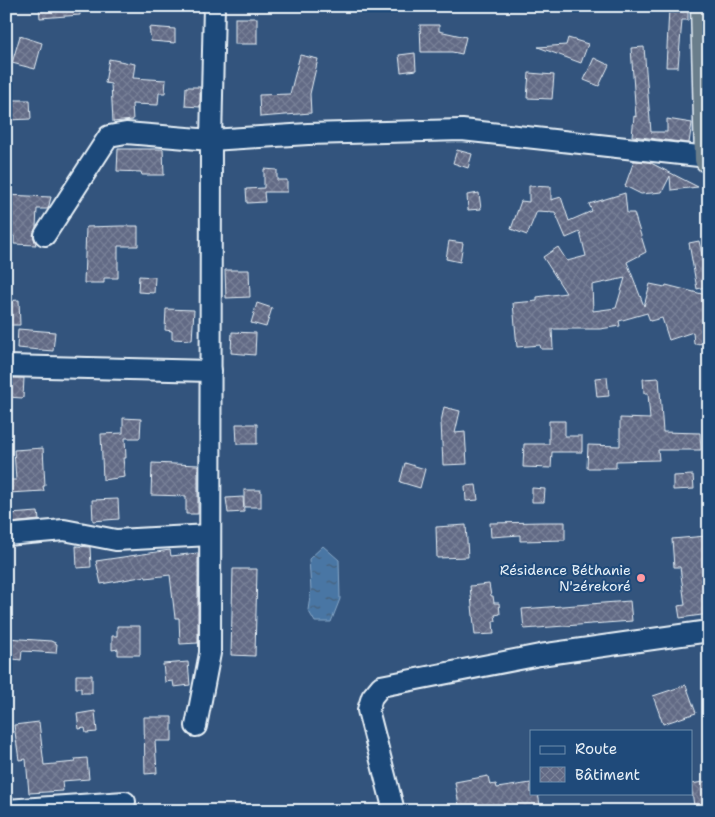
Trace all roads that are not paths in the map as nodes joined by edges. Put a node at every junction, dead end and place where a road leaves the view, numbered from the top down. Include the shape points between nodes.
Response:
1 (214, 6) edge
2 (706, 17) edge
3 (211, 140) junction
4 (709, 158) edge
5 (45, 235) dead end
6 (6, 366) edge
7 (211, 371) junction
8 (6, 535) edge
9 (210, 535) junction
10 (709, 631) edge
11 (196, 726) dead end
12 (125, 802) dead end
13 (6, 810) edge
14 (394, 811) edge

1 - 3 street
2 - 4 highway
3 - 4 street via 462,130
3 - 5 street via 126,133 109,136
3 - 7 street
6 - 7 street
7 - 9 street
8 - 9 street via 64,530 116,540
9 - 11 street via 210,653
10 - 14 street via 540,655 381,686 372,697 368,710
12 - 13 street

